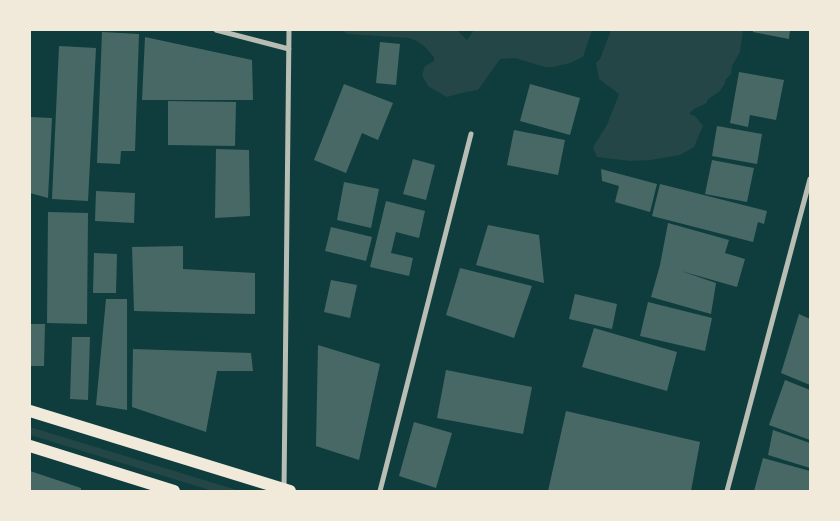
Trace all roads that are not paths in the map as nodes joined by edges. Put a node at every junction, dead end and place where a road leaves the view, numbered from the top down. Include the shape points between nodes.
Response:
1 (216, 30) edge
2 (289, 30) edge
3 (290, 49) junction
4 (471, 134) dead end
5 (810, 179) edge
6 (30, 411) edge
7 (30, 446) edge
8 (286, 490) edge
9 (174, 491) edge
10 (380, 491) edge
11 (727, 491) edge

1 - 3 street
2 - 3 street
3 - 8 street
4 - 10 street
5 - 11 street
6 - 8 main road
7 - 9 main road

